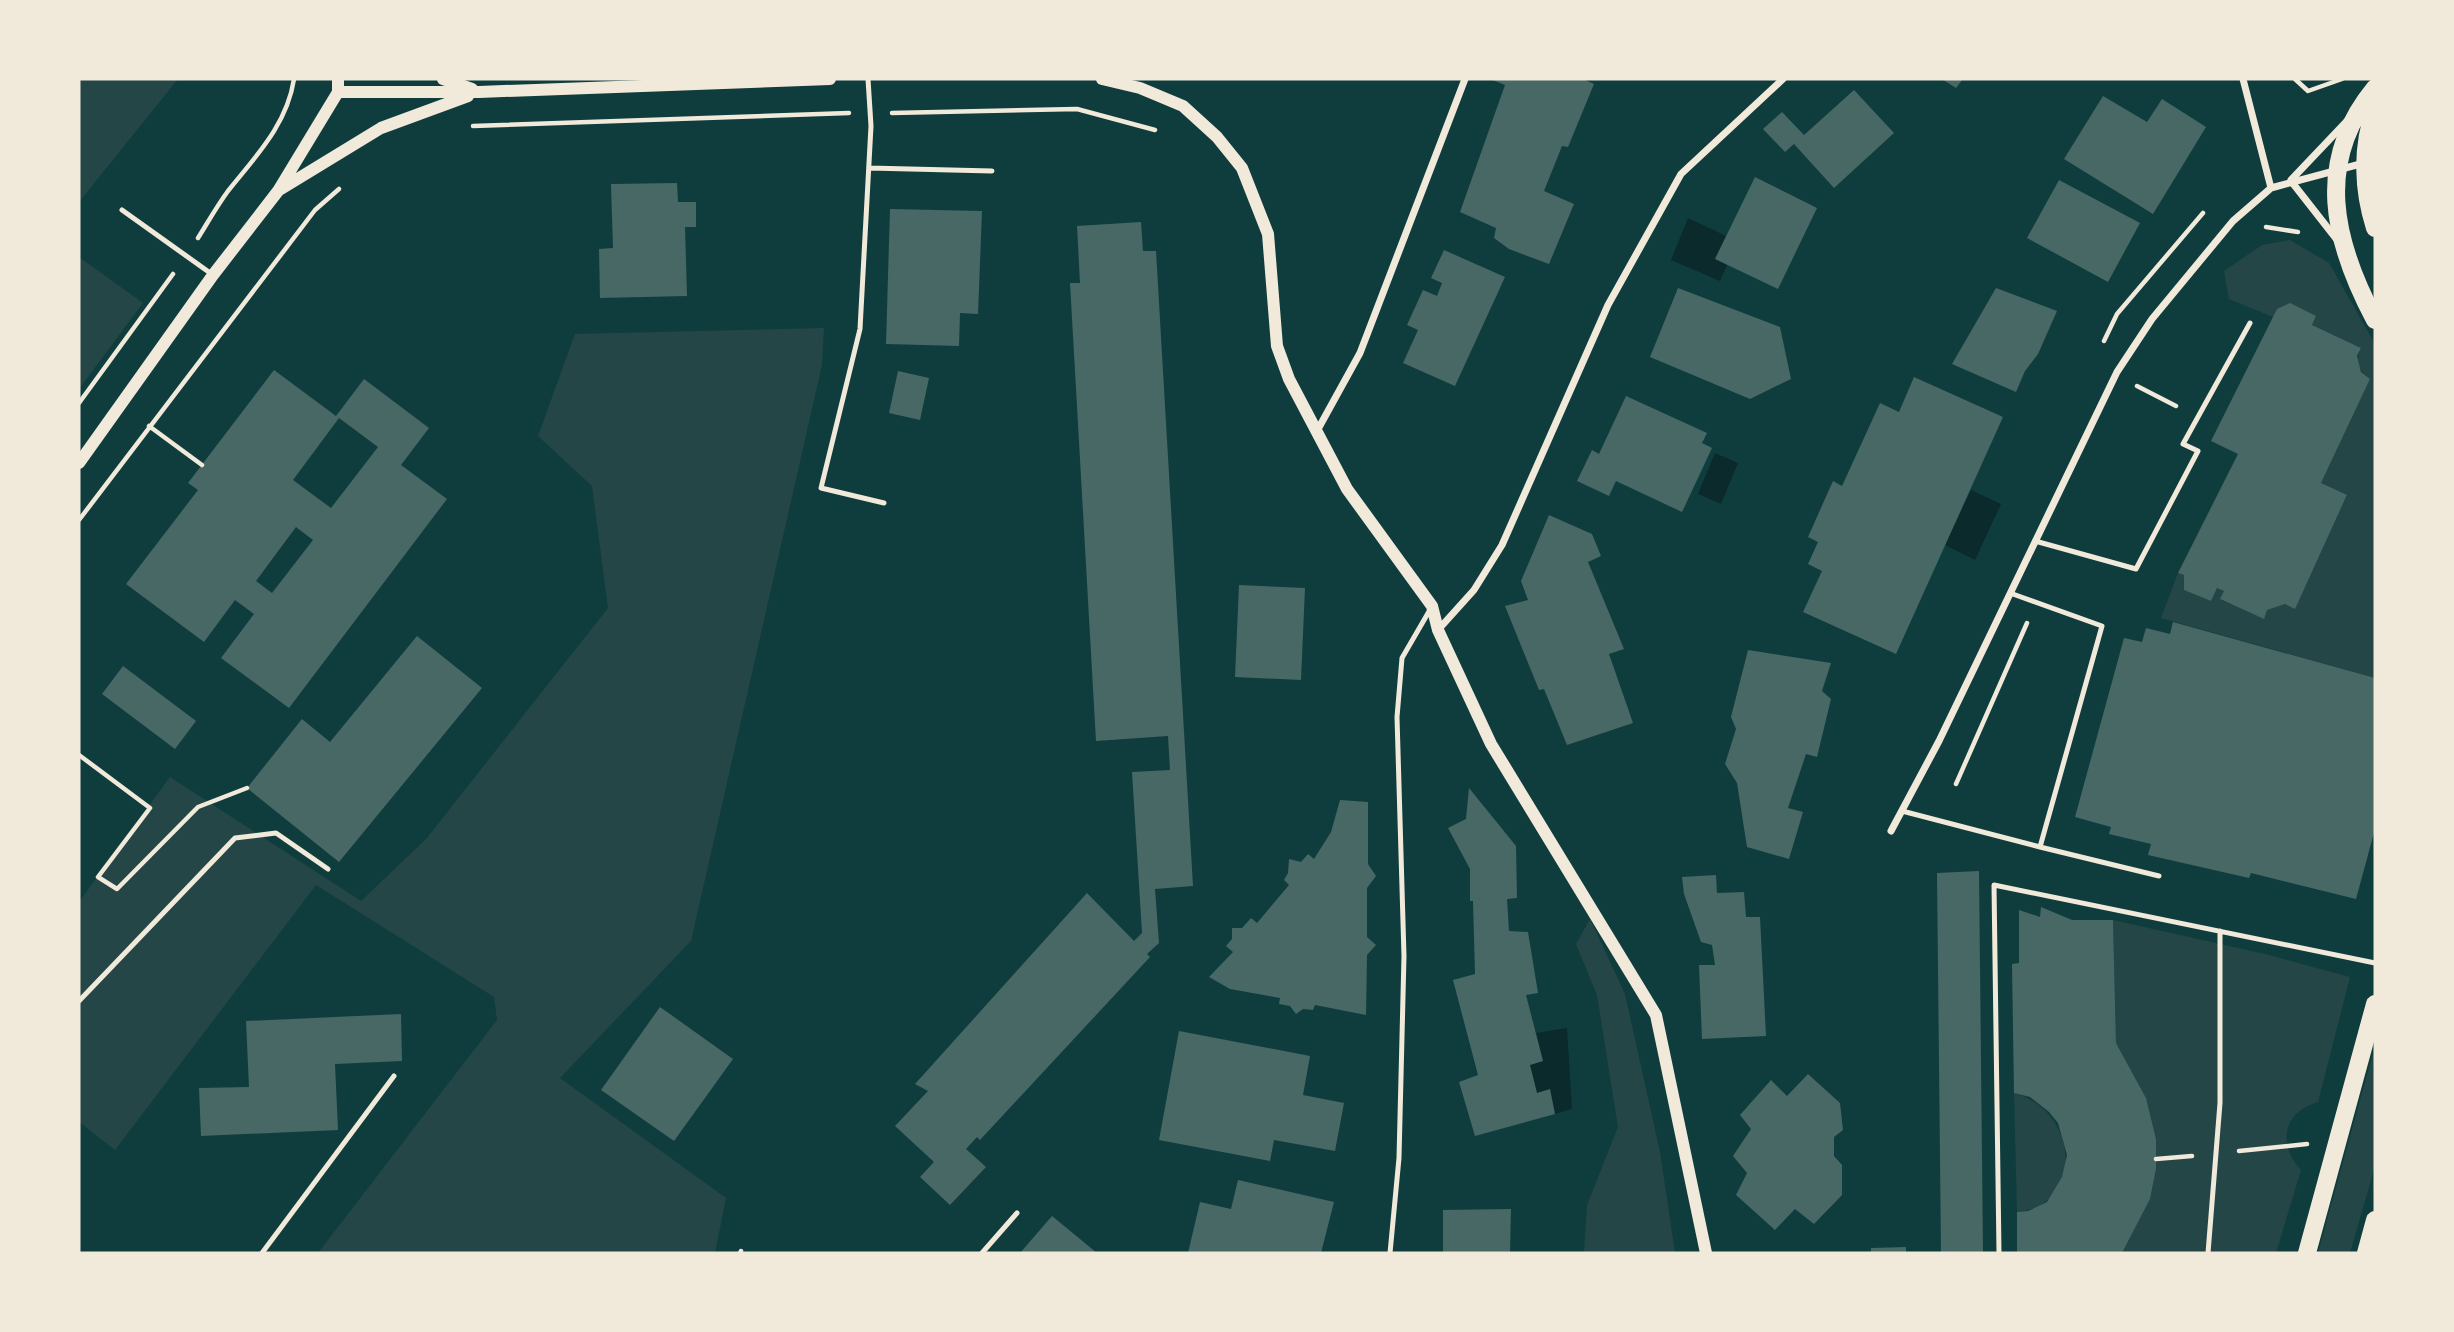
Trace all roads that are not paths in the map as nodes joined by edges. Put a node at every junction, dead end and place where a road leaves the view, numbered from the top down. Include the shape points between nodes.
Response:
1 (443, 79) edge
2 (830, 79) edge
3 (868, 79) edge
4 (1102, 79) edge
5 (1465, 79) edge
6 (1783, 79) edge
7 (2243, 79) edge
8 (338, 85) edge
9 (2375, 88) edge
10 (479, 92) junction
11 (2367, 110) edge
12 (2365, 163) junction
13 (869, 168) junction
14 (992, 171) dead end
15 (2335, 173) junction
16 (2291, 181) junction
17 (2271, 188) junction
18 (278, 191) junction
19 (122, 210) dead end
20 (2375, 228) edge
21 (2345, 248) junction
22 (213, 275) junction
23 (2375, 320) edge
24 (2250, 323) dead end
25 (1317, 432) junction
26 (79, 463) edge
27 (884, 503) dead end
28 (2035, 541) junction
29 (2010, 593) junction
30 (1432, 606) junction
31 (1438, 630) junction
32 (1902, 811) junction
33 (1891, 831) dead end
34 (2040, 847) junction
35 (328, 869) dead end
36 (2159, 876) dead end
37 (2220, 931) junction
38 (2375, 963) edge
39 (79, 1001) edge
40 (2375, 1004) edge
41 (394, 1076) dead end
42 (1017, 1213) dead end
43 (2375, 1220) edge
44 (262, 1253) edge
45 (982, 1253) edge
46 (1390, 1253) edge
47 (1706, 1253) edge
48 (1999, 1253) edge
49 (2208, 1253) edge
50 (2307, 1253) edge
51 (2366, 1253) edge

1 - 10 street
2 - 10 street
3 - 13 lane
4 - 25 street via 1183,106 1242,168 1268,234 1277,346
5 - 25 street via 1360,353
6 - 31 street via 1681,174 1608,304 1502,545 1474,590
7 - 17 street
8 - 10 street
8 - 18 street
9 - 11 main road
10 - 18 street via 380,128
11 - 12 main road
11 - 15 main road via 2343,139
11 - 16 street
12 - 15 street
12 - 20 main road via 2367,204
13 - 14 lane
13 - 27 lane via 860,329 821,488
15 - 16 street
15 - 21 main road
16 - 17 street
16 - 21 street
17 - 28 street via 2233,221 2152,319 2118,372
18 - 22 street
19 - 22 lane
21 - 23 main road
22 - 26 street
24 - 28 lane via 2183,444 2198,451 2136,569
25 - 30 street via 1348,489
28 - 29 street
29 - 32 street
29 - 34 lane via 2102,626
30 - 31 street
30 - 46 lane via 1402,658 1397,717 1404,956 1399,1158
31 - 47 street via 1491,744 1656,1016
32 - 33 street
32 - 34 lane
34 - 36 lane
35 - 39 lane via 276,833 235,838
37 - 38 lane
37 - 48 lane via 1994,885
37 - 49 lane via 2220,1103
40 - 50 main road
41 - 44 lane
42 - 45 lane
43 - 51 main road

